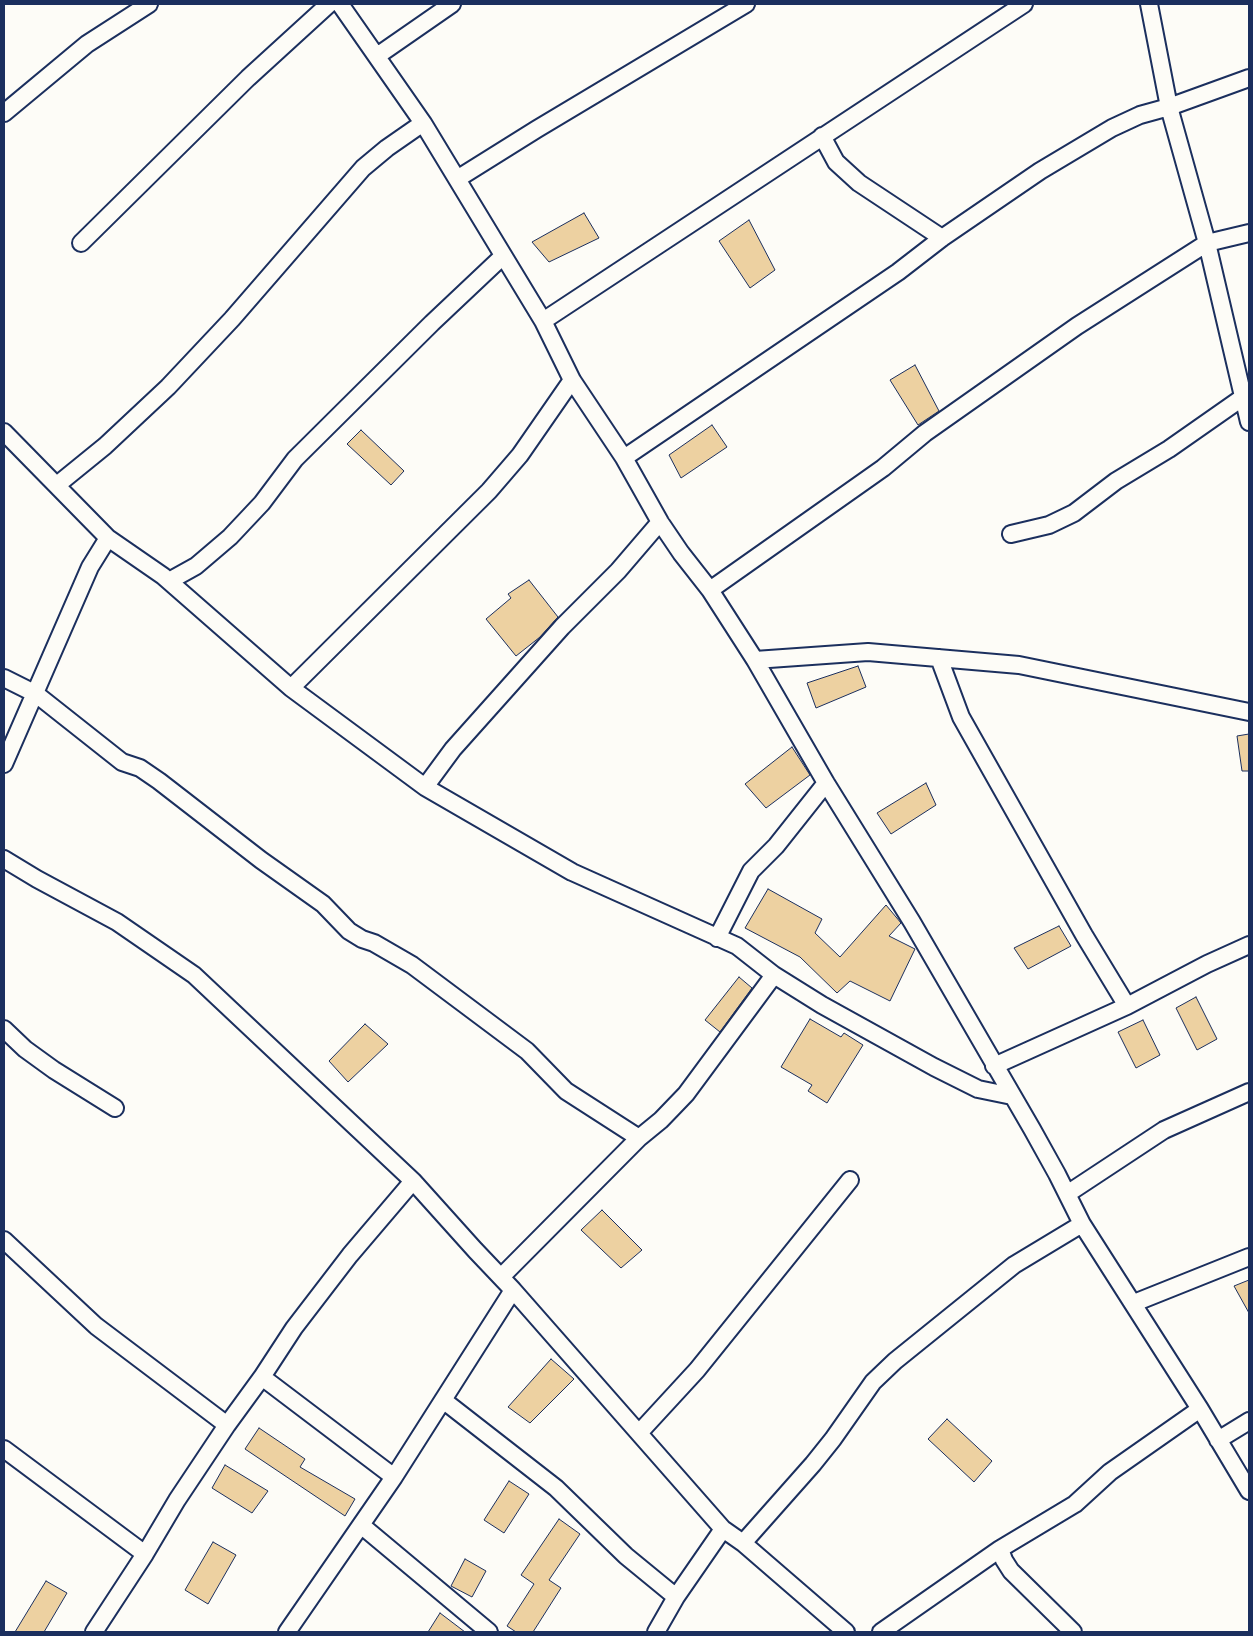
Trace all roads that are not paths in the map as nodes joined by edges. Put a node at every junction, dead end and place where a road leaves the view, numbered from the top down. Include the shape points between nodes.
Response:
1 (150, 4) edge
2 (329, 4) edge
3 (340, 4) edge
4 (452, 4) edge
5 (746, 4) edge
6 (1024, 4) edge
7 (1149, 4) edge
8 (377, 56) junction
9 (1249, 78) edge
10 (1169, 107) junction
11 (4, 113) edge
12 (422, 123) junction
13 (822, 136) junction
14 (457, 179) junction
15 (1249, 233) edge
16 (942, 238) junction
17 (81, 243) dead end
18 (1207, 243) junction
19 (503, 256) junction
20 (543, 321) junction
21 (572, 380) junction
22 (1246, 395) edge
23 (1249, 422) edge
24 (4, 432) edge
25 (624, 458) junction
26 (57, 485) junction
27 (660, 522) junction
28 (1011, 534) dead end
29 (108, 538) junction
30 (168, 581) junction
31 (710, 590) junction
32 (939, 658) junction
33 (755, 660) junction
34 (4, 678) edge
35 (292, 688) junction
36 (36, 694) junction
37 (1249, 712) edge
38 (4, 764) edge
39 (826, 783) junction
40 (425, 787) junction
41 (4, 859) edge
42 (717, 938) junction
43 (1249, 945) edge
44 (774, 975) junction
45 (1127, 1006) junction
46 (4, 1029) edge
47 (994, 1066) junction
48 (1249, 1092) edge
49 (1012, 1096) junction
50 (115, 1108) dead end
51 (639, 1138) junction
52 (850, 1180) dead end
53 (413, 1181) junction
54 (1067, 1194) junction
55 (1082, 1224) junction
56 (4, 1240) edge
57 (1249, 1257) edge
58 (501, 1277) junction
59 (513, 1290) junction
60 (1134, 1303) junction
61 (262, 1377) junction
62 (443, 1400) junction
63 (1200, 1409) junction
64 (1249, 1421) edge
65 (227, 1425) junction
66 (639, 1433) junction
67 (1218, 1440) junction
68 (4, 1449) edge
69 (394, 1477) junction
70 (1249, 1492) edge
71 (361, 1525) junction
72 (724, 1529) junction
73 (743, 1543) junction
74 (1000, 1549) junction
75 (145, 1554) junction
76 (676, 1597) junction
77 (94, 1632) edge
78 (287, 1632) edge
79 (489, 1632) edge
80 (656, 1632) edge
81 (846, 1632) edge
82 (881, 1632) edge
83 (1073, 1632) edge

1 - 11 street via 87,44
2 - 17 street via 248,78
3 - 8 street
4 - 8 street
5 - 14 street via 536,128
6 - 13 street
7 - 10 street
8 - 12 street
9 - 10 street
10 - 16 street via 1140,115 1112,128
10 - 18 street
12 - 14 street
12 - 26 street via 363,168 232,319 168,387 105,446
13 - 16 street via 836,162 859,183
13 - 20 street
14 - 19 street
15 - 18 street
16 - 25 street via 898,272
18 - 22 street
18 - 31 street via 1076,326
19 - 20 street
19 - 30 street via 296,459 230,537 196,566
20 - 21 street
21 - 25 street
21 - 35 street via 531,440 489,491
22 - 23 street
22 - 28 street via 1169,449 1116,481 1074,513 1049,525
24 - 26 street
25 - 27 street
26 - 29 street
27 - 31 street
27 - 40 street via 452,749
29 - 30 street
29 - 36 street via 90,567
30 - 35 street
31 - 33 street
32 - 33 street via 868,652
32 - 37 street via 1019,665
32 - 45 street via 961,717
33 - 39 street
34 - 36 street
35 - 40 street
36 - 38 street
36 - 51 street via 122,762 140,768 159,781 323,904 349,931 412,965 527,1051 566,1091
39 - 42 street via 776,846 751,871
39 - 47 street via 912,922
40 - 42 street via 572,872
41 - 53 street via 117,922 194,975
42 - 44 street via 737,946
43 - 45 street
44 - 49 street via 934,1067 978,1089
44 - 51 street via 686,1094
45 - 47 street
46 - 50 street via 54,1070
47 - 49 street
48 - 54 street via 1164,1130
49 - 54 street
51 - 58 street
52 - 66 street via 697,1370
53 - 58 street
53 - 61 street via 294,1328
54 - 55 street
55 - 60 street
55 - 73 street via 1014,1265 895,1360 873,1382 813,1464
56 - 65 street via 96,1326
57 - 60 street
58 - 59 street
59 - 62 street
59 - 66 street
60 - 63 street
61 - 65 street
61 - 69 street
62 - 69 street
62 - 76 street via 556,1488 626,1556
63 - 67 street
63 - 74 street via 1110,1472 1075,1504
64 - 67 street
65 - 75 street
66 - 72 street
67 - 70 street
68 - 75 street
69 - 71 street
71 - 78 street
71 - 79 street
72 - 73 street
72 - 76 street
73 - 81 street
74 - 82 street
74 - 83 street via 1012,1572
75 - 77 street
76 - 80 street

